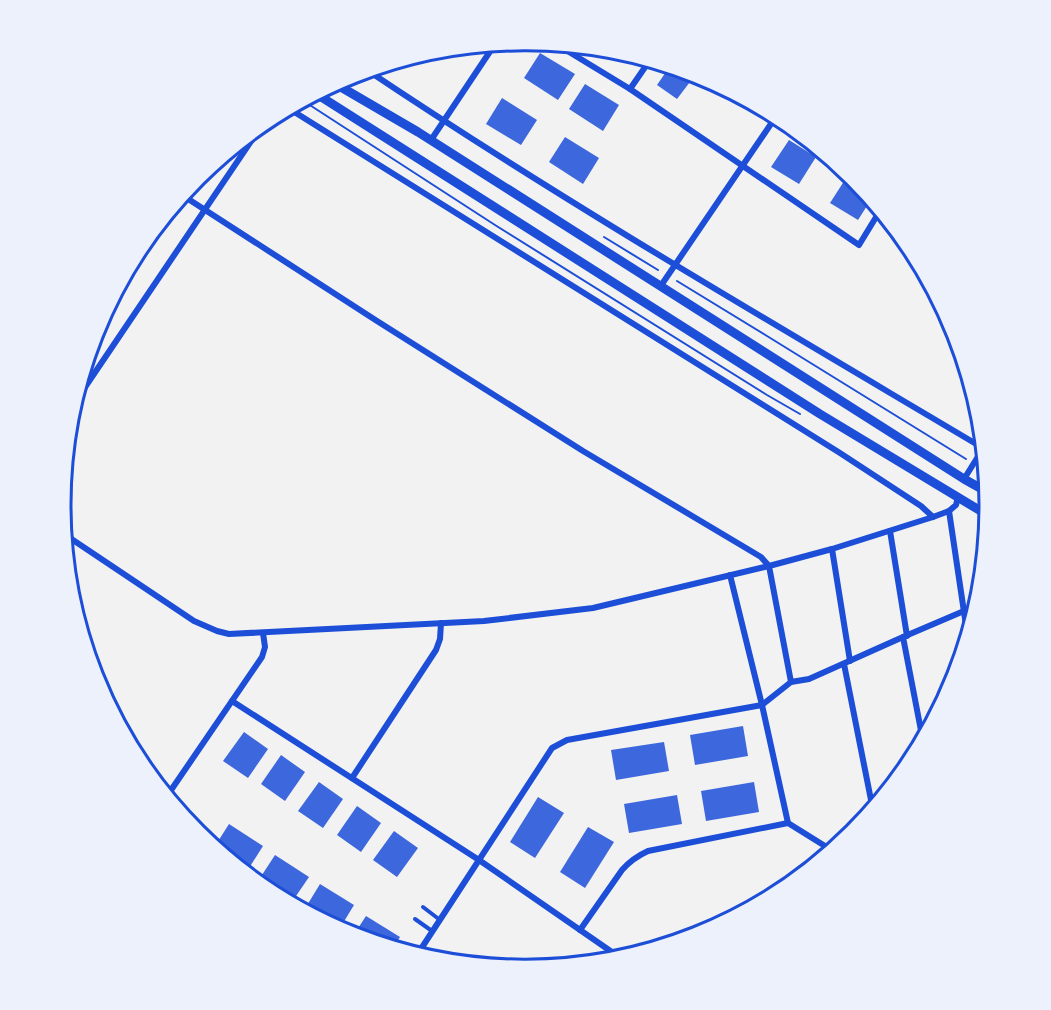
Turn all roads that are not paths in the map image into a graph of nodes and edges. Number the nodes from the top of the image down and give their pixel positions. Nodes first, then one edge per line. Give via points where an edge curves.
1 (489, 53) edge
2 (572, 54) edge
3 (645, 67) edge
4 (376, 76) edge
5 (345, 89) edge
6 (630, 89) junction
7 (324, 99) edge
8 (297, 113) edge
9 (443, 122) junction
10 (771, 124) edge
11 (431, 140) junction
12 (248, 146) edge
13 (743, 166) junction
14 (190, 200) edge
15 (206, 209) junction
16 (876, 217) edge
17 (675, 265) junction
18 (660, 287) junction
19 (89, 382) edge
20 (975, 442) edge
21 (977, 458) edge
22 (964, 479) junction
23 (979, 488) edge
24 (958, 496) junction
25 (949, 510) junction
26 (980, 510) edge
27 (933, 516) junction
28 (890, 531) junction
29 (72, 540) edge
30 (832, 549) junction
31 (769, 566) junction
32 (730, 575) junction
33 (967, 609) edge
34 (964, 611) junction
35 (965, 619) edge
36 (441, 623) junction
37 (263, 633) junction
38 (905, 636) junction
39 (847, 662) junction
40 (791, 682) junction
41 (232, 700) junction
42 (762, 705) junction
43 (921, 729) edge
44 (352, 778) junction
45 (172, 789) edge
46 (871, 799) edge
47 (788, 823) junction
48 (825, 846) edge
49 (480, 860) junction
50 (423, 907) dead end
51 (415, 919) dead end
52 (440, 920) junction
53 (580, 930) junction
54 (433, 931) junction
55 (422, 947) edge
56 (610, 951) edge

1 - 9 street
2 - 6 street
3 - 6 street
4 - 9 street
5 - 11 main road
6 - 13 street
7 - 24 main road via 820,414
8 - 27 street via 840,453
9 - 11 street
9 - 17 street
10 - 13 street
11 - 18 main road
12 - 15 street
13 - 16 street via 859,245
13 - 17 street
14 - 15 street
15 - 19 street
15 - 31 street via 376,321 761,557
17 - 18 street
17 - 20 street
18 - 22 main road
21 - 22 street
22 - 23 main road
22 - 24 main road
24 - 25 street via 956,505
24 - 26 main road
25 - 27 street
25 - 34 street
27 - 28 street
28 - 30 street
28 - 38 street
29 - 37 street via 194,621 229,634
30 - 31 street
30 - 39 street
31 - 32 street
31 - 40 street
32 - 36 street via 593,608
32 - 42 street
33 - 34 street
34 - 35 street
34 - 38 street
36 - 37 street
36 - 44 street via 436,650
37 - 41 street via 262,657
38 - 39 street
38 - 43 street
39 - 40 street via 809,679
39 - 46 street
40 - 42 street
41 - 44 street
41 - 45 street
42 - 47 street
42 - 49 street via 567,740 552,748
44 - 49 street
47 - 48 street
47 - 53 street via 641,854 621,870
49 - 52 street
49 - 53 street
50 - 52 lane
51 - 54 lane
52 - 54 street
53 - 56 street
54 - 55 street

